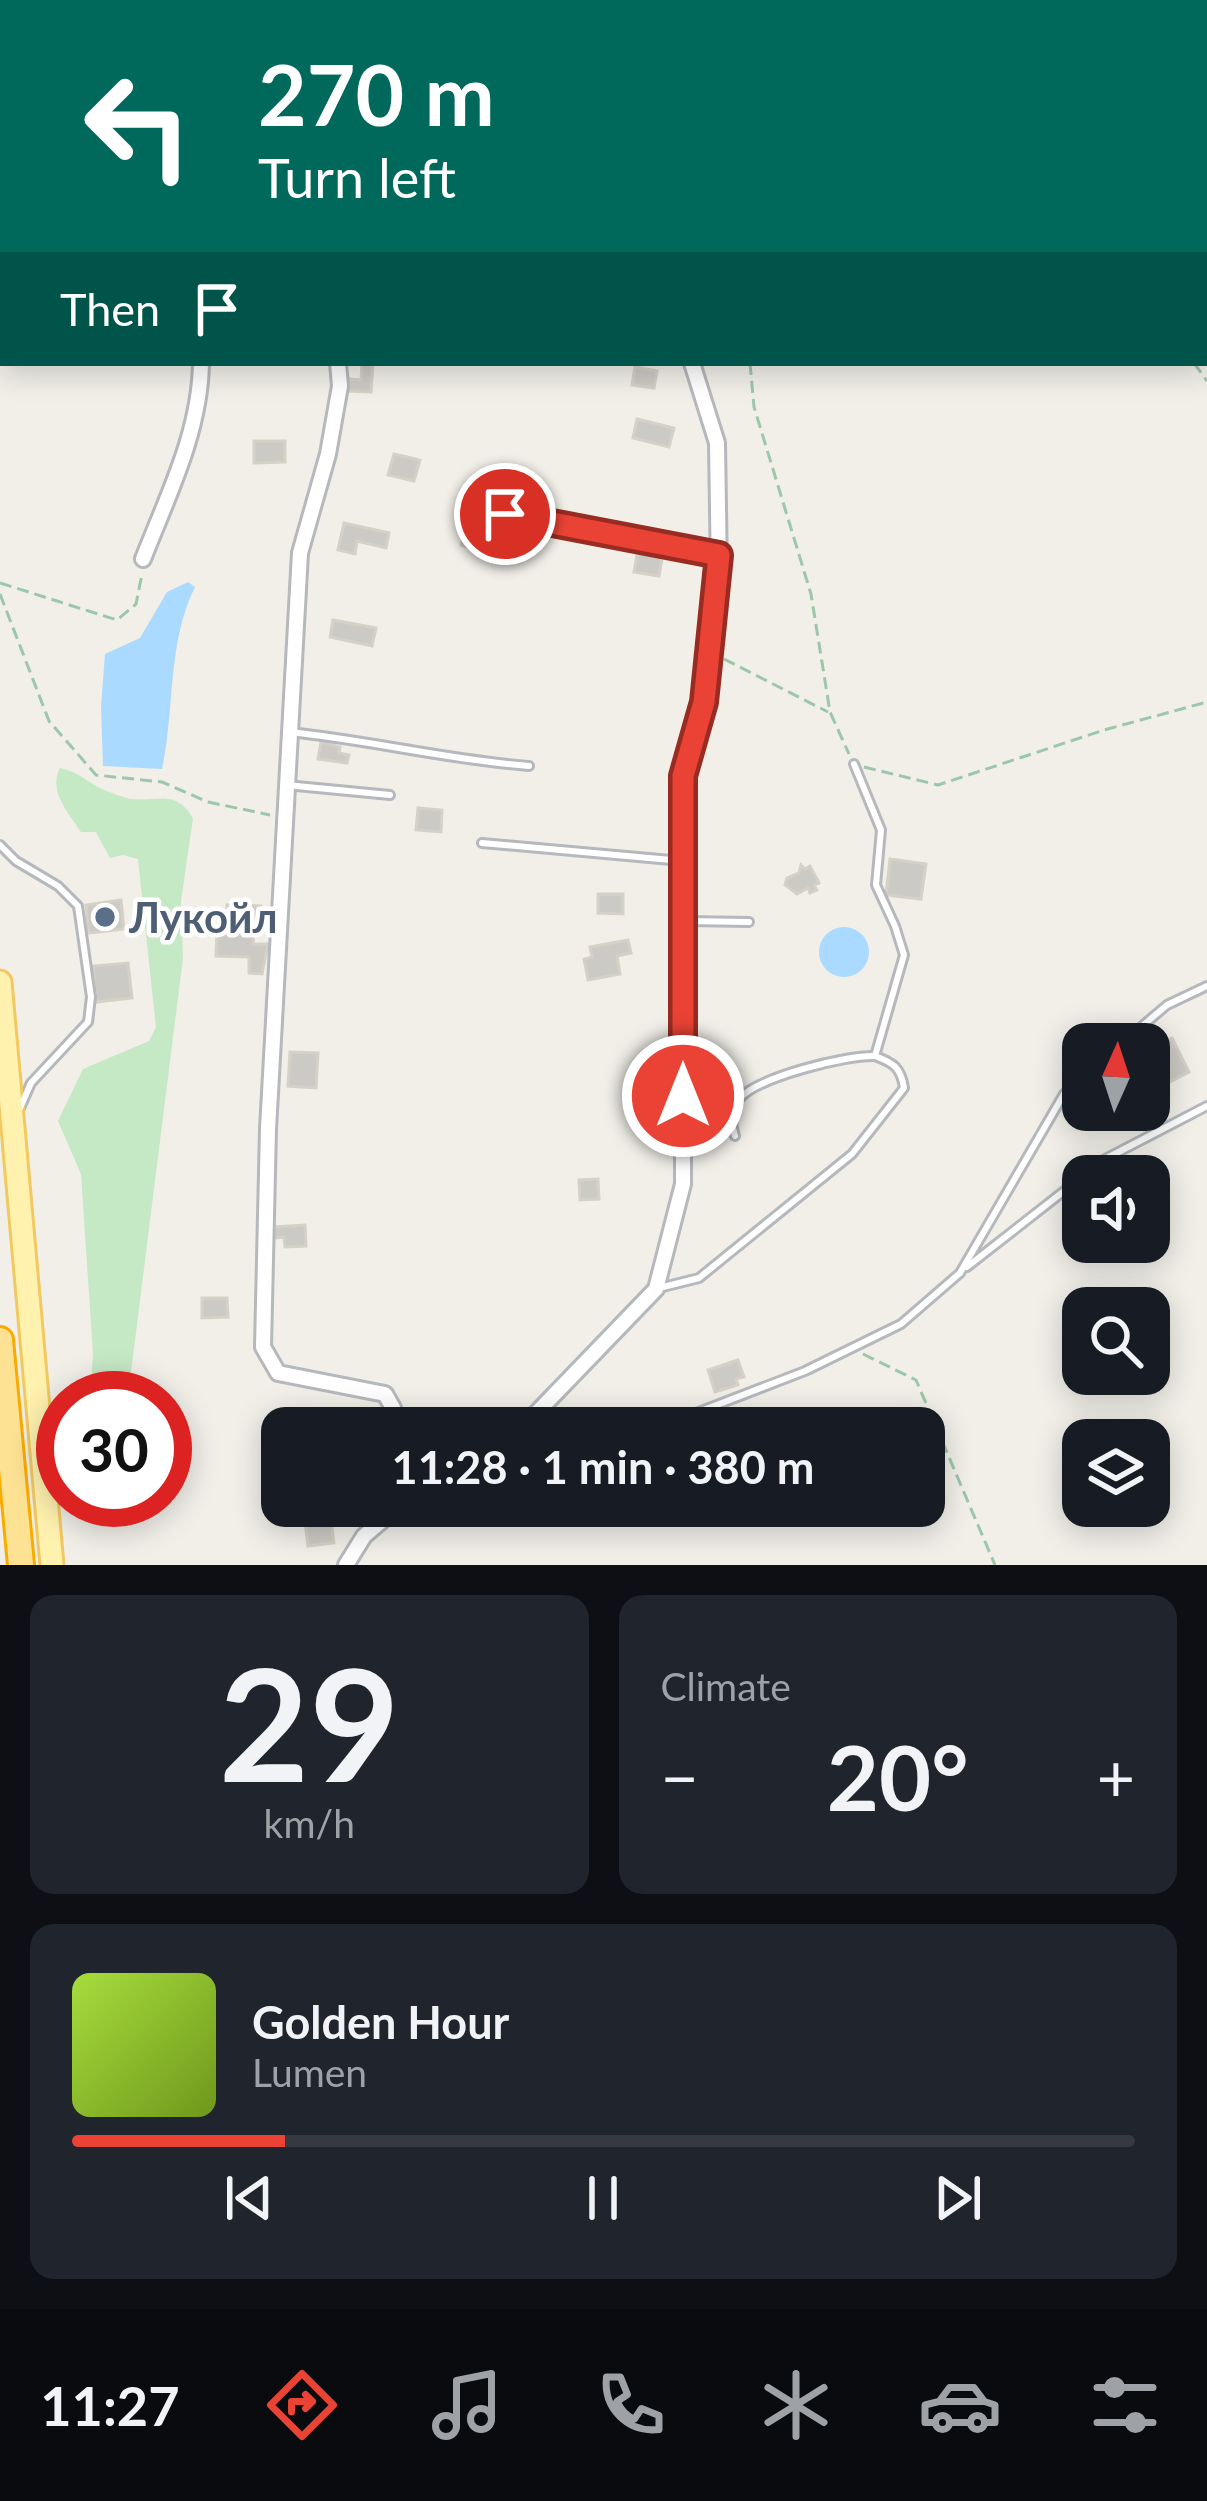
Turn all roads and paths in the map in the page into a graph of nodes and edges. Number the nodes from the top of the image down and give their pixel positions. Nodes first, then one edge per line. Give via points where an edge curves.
1 (201, 366) edge
2 (338, 366) edge
3 (693, 366) edge
4 (750, 366) edge
5 (505, 514) dead end
6 (719, 555) junction
7 (143, 559) joint
8 (0, 583) edge
9 (0, 594) edge
10 (710, 652) junction
11 (1207, 702) edge
12 (830, 712) junction
13 (289, 732) junction
14 (854, 764) junction
15 (529, 766) dead end
16 (286, 784) junction
17 (390, 795) dead end
18 (284, 817) junction
19 (482, 843) dead end
20 (0, 844) edge
21 (683, 861) junction
22 (683, 921) junction
23 (748, 922) dead end
24 (0, 982) edge
25 (1207, 986) edge
26 (1146, 1023) edge
27 (875, 1056) junction
28 (1062, 1097) edge
29 (1207, 1106) edge
30 (13, 1122) junction
31 (735, 1136) dead end
32 (960, 1273) junction
33 (656, 1289) junction
34 (0, 1340) edge
35 (843, 1353) junction
36 (392, 1407) edge
37 (542, 1407) edge
38 (709, 1407) edge
39 (374, 1527) edge
40 (22, 1565) edge
41 (52, 1565) edge
42 (346, 1565) edge
43 (994, 1565) edge

1 - 7 street via 187,449
2 - 13 street via 328,454 300,554
3 - 6 street via 717,443
4 - 12 path via 754,407 811,594
5 - 6 lane
6 - 10 street
7 - 8 path via 136,604 117,620
9 - 18 path via 49,721 96,775 162,782 208,802
10 - 12 path
10 - 21 street via 683,776
11 - 14 path via 938,785
12 - 14 path
13 - 15 lane
13 - 16 street
14 - 27 lane via 881,830 876,885 904,955
16 - 17 lane
16 - 18 street
18 - 36 street via 263,1347 278,1373 385,1394
19 - 21 lane
20 - 30 lane via 78,906 91,997 88,1022 31,1083
21 - 22 street
22 - 23 lane
22 - 33 street via 683,1184
24 - 30 main road
25 - 26 lane
27 - 31 lane via 826,1060 749,1091 736,1102
27 - 33 lane via 894,1063 904,1088 852,1154 699,1277
28 - 32 lane
29 - 32 lane via 1105,1159
30 - 41 main road
32 - 35 lane via 901,1324
33 - 37 street
34 - 40 highway
35 - 38 lane
35 - 43 path via 869,1354 916,1380
39 - 42 street

